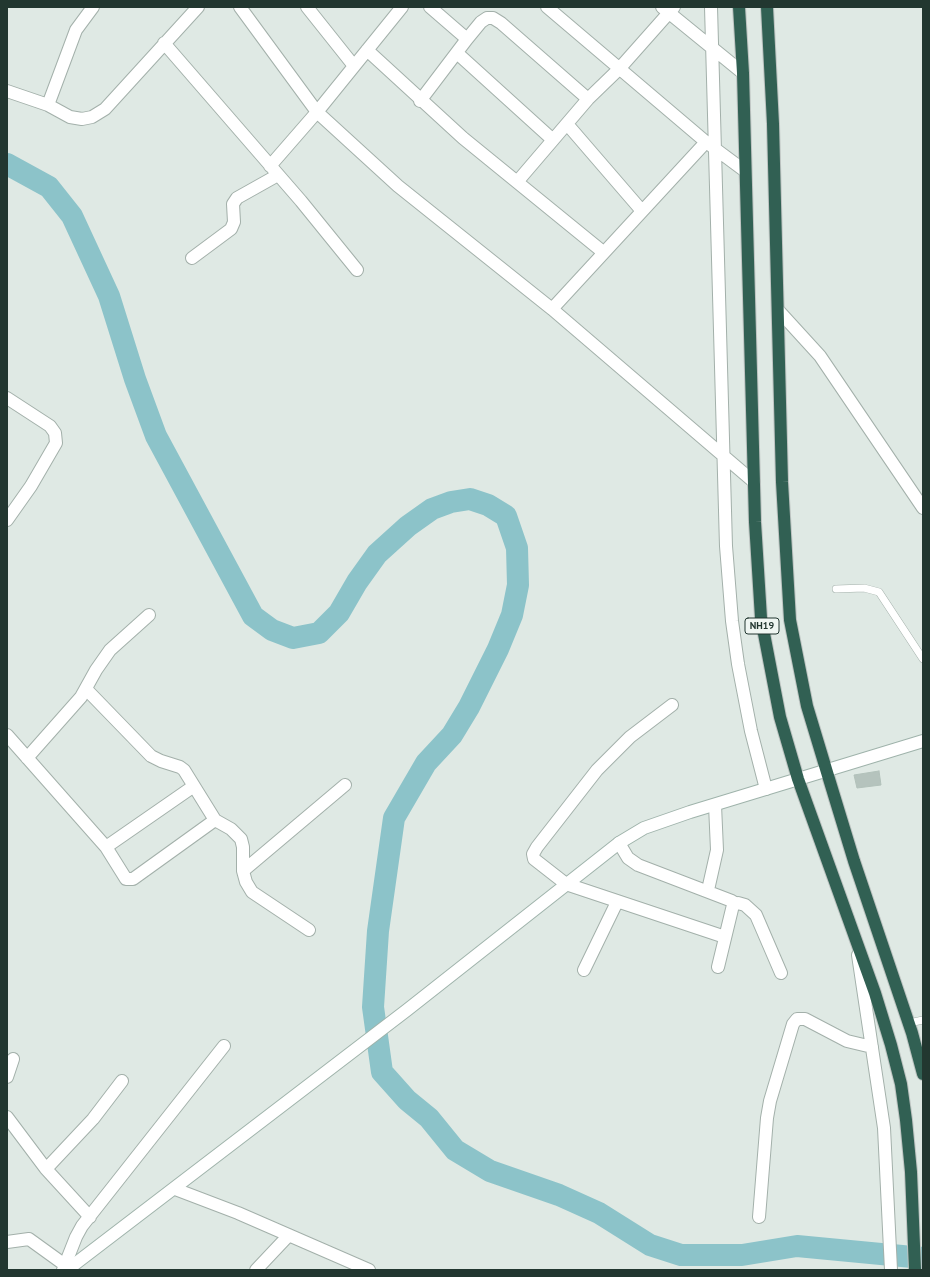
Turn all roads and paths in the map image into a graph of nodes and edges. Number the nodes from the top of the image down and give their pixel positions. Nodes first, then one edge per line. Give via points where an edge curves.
1 (93, 7) edge
2 (198, 7) edge
3 (240, 7) edge
4 (307, 7) edge
5 (402, 7) edge
6 (430, 7) edge
7 (547, 7) edge
8 (710, 7) edge
9 (739, 7) edge
10 (767, 7) edge
11 (668, 9) edge
12 (467, 39) junction
13 (164, 43) junction
14 (712, 49) junction
15 (367, 50) junction
16 (457, 53) junction
17 (354, 66) junction
18 (619, 69) junction
19 (743, 74) junction
20 (7, 91) edge
21 (588, 99) junction
22 (420, 101) junction
23 (48, 105) junction
24 (317, 112) junction
25 (567, 124) junction
26 (553, 140) junction
27 (711, 146) junction
28 (274, 170) junction
29 (745, 171) junction
30 (517, 182) junction
31 (642, 210) junction
32 (603, 252) junction
33 (192, 258) dead end
34 (357, 270) dead end
35 (552, 309) junction
36 (778, 310) junction
37 (7, 398) edge
38 (723, 456) junction
39 (754, 482) junction
40 (923, 508) edge
41 (7, 520) edge
42 (836, 589) dead end
43 (149, 615) dead end
44 (923, 659) edge
45 (86, 689) junction
46 (672, 706) dead end
47 (7, 735) edge
48 (923, 741) edge
49 (27, 758) junction
50 (826, 769) junction
51 (798, 779) junction
52 (345, 785) dead end
53 (194, 786) junction
54 (766, 789) junction
55 (715, 805) junction
56 (215, 820) junction
57 (620, 843) junction
58 (106, 847) junction
59 (243, 871) junction
60 (566, 884) junction
61 (708, 890) junction
62 (618, 902) junction
63 (733, 905) junction
64 (309, 930) dead end
65 (725, 937) junction
66 (855, 937) junction
67 (718, 967) dead end
68 (584, 970) dead end
69 (781, 972) dead end
70 (923, 1020) edge
71 (909, 1023) junction
72 (224, 1046) dead end
73 (872, 1047) junction
74 (13, 1059) dead end
75 (923, 1074) edge
76 (7, 1077) edge
77 (122, 1081) dead end
78 (7, 1117) edge
79 (46, 1169) junction
80 (175, 1189) junction
81 (90, 1217) junction
82 (759, 1217) dead end
83 (289, 1235) junction
84 (7, 1242) edge
85 (65, 1268) edge
86 (256, 1270) edge
87 (369, 1270) edge
88 (891, 1270) edge
89 (915, 1270) edge

1 - 23 street via 76,30
2 - 13 street
3 - 24 street
4 - 17 street
5 - 15 street
6 - 12 street
7 - 18 street
8 - 14 street
9 - 19 highway, NH19
10 - 36 highway, NH19
11 - 14 street
11 - 18 street
12 - 16 street
12 - 21 street via 482,22 487,18 493,18
13 - 23 street via 105,109 92,117 70,117
13 - 28 street
14 - 19 street
14 - 27 street
15 - 17 street
15 - 22 street
16 - 22 street
16 - 26 street
17 - 24 street
18 - 21 street
18 - 27 street
19 - 29 highway, NH19
20 - 23 street
21 - 25 street
22 - 30 street
24 - 28 street
24 - 35 street via 398,186
25 - 26 street
25 - 31 street
26 - 30 street
27 - 29 street
27 - 31 street
27 - 38 street
28 - 33 street via 236,198 233,204 234,222 231,229
28 - 34 street
29 - 39 highway, NH19
30 - 32 street
31 - 32 street
32 - 35 street
35 - 38 street
36 - 40 street via 820,356
36 - 50 highway, NH19 via 782,482 790,620 806,699
37 - 41 street via 50,426 55,433 56,443
38 - 39 street
38 - 54 street via 732,621 751,730
39 - 51 highway, NH19 via 761,618 780,717
42 - 44 lane via 864,588 879,592
43 - 45 street via 110,650
45 - 49 street via 70,712
45 - 53 street via 144,750 161,761 180,767
46 - 60 street via 630,737 597,770 536,846 534,859
47 - 49 street
48 - 50 street
49 - 58 street
50 - 51 street
50 - 71 highway, NH19
51 - 54 street
51 - 66 highway, NH19
52 - 59 street
53 - 56 street
53 - 58 street
54 - 55 street
55 - 57 street via 644,828
55 - 61 street via 717,850
56 - 58 street via 130,880 123,876
56 - 59 street via 231,829 241,839
57 - 60 street
57 - 61 street via 628,858 638,865
59 - 64 street via 252,892
60 - 62 street
60 - 80 street
61 - 63 street via 726,897
62 - 65 street
62 - 68 street
63 - 65 street
63 - 69 street via 745,905 756,914
65 - 67 street
66 - 73 street
66 - 89 highway, NH19 via 891,1045 901,1084 909,1157
70 - 71 lane
71 - 75 highway, NH19
72 - 81 street
73 - 82 street via 847,1041 805,1019 798,1019 793,1024 768,1113
73 - 88 street via 884,1128
74 - 76 street
77 - 79 street via 93,1119
78 - 79 street
79 - 81 street
80 - 83 street
80 - 85 street
81 - 85 street via 76,1237
83 - 86 street
83 - 87 street
84 - 85 street via 29,1239

